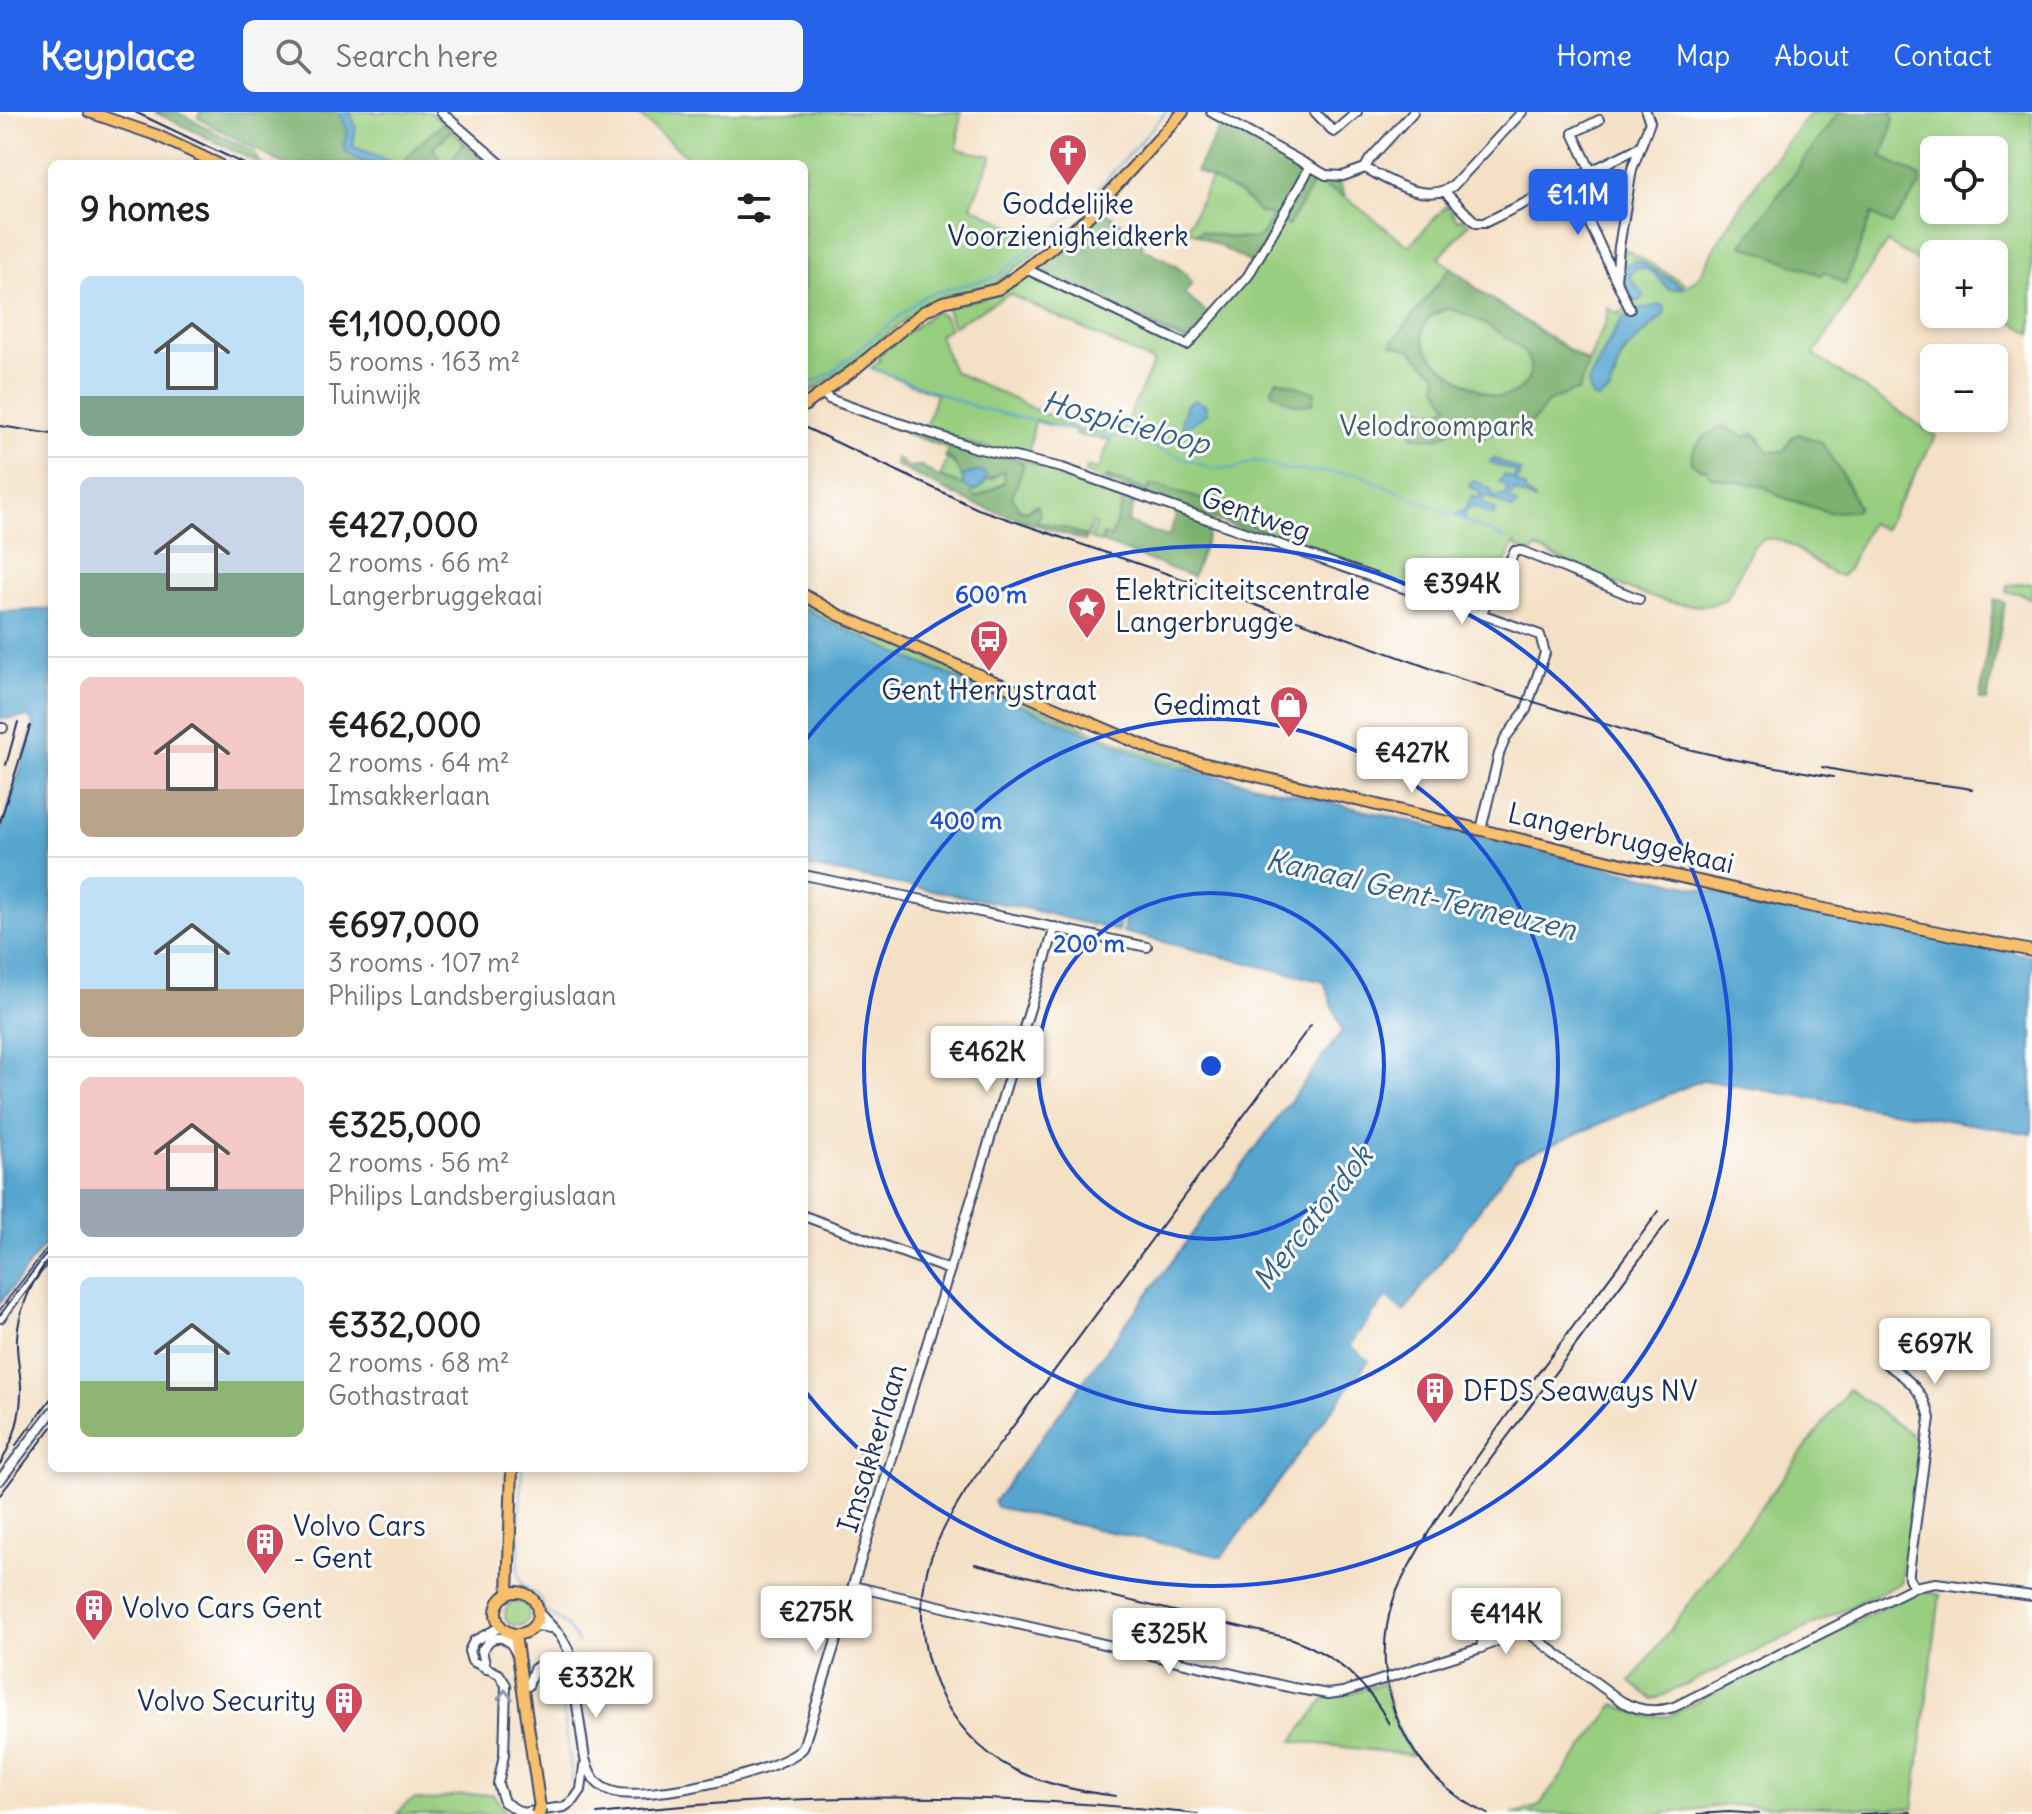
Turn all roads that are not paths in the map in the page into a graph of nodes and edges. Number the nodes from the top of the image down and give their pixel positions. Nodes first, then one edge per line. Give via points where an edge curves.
1 (89, 112) edge
2 (441, 112) edge
3 (1183, 112) edge
4 (1211, 112) edge
5 (1357, 112) edge
6 (1413, 112) edge
7 (1522, 112) edge
8 (1646, 112) edge
9 (1318, 114) edge
10 (1599, 120) dead end
11 (1640, 147) junction
12 (1617, 158) junction
13 (209, 160) edge
14 (496, 160) edge
15 (1310, 167) junction
16 (1365, 168) junction
17 (1632, 169) junction
18 (1591, 171) junction
19 (1570, 181) junction
20 (1444, 191) junction
21 (1026, 269) junction
22 (1616, 280) junction
23 (1630, 309) dead end
24 (822, 392) junction
25 (808, 403) edge
26 (808, 597) edge
27 (1639, 599) dead end
28 (1481, 614) junction
29 (1481, 830) junction
30 (808, 876) edge
31 (1055, 927) junction
32 (1147, 947) dead end
33 (2032, 951) edge
34 (808, 1217) edge
35 (48, 1255) edge
36 (950, 1270) junction
37 (0, 1318) edge
38 (1886, 1364) dead end
39 (48, 1417) edge
40 (512, 1472) edge
41 (0, 1480) edge
42 (510, 1564) junction
43 (853, 1586) junction
44 (1914, 1587) junction
45 (521, 1593) junction
46 (508, 1594) junction
47 (2032, 1596) edge
48 (538, 1612) junction
49 (500, 1627) junction
50 (553, 1629) junction
51 (524, 1632) junction
52 (1528, 1633) junction
53 (1481, 1648) junction
54 (520, 1664) junction
55 (486, 1669) junction
56 (575, 1685) junction
57 (528, 1686) junction
58 (585, 1759) junction
59 (540, 1809) edge

1 - 13 main road
2 - 14 street
3 - 21 main road via 1086,219
4 - 15 street
5 - 9 street via 1334,132
6 - 16 street
7 - 20 street
8 - 11 street via 1650,122
10 - 18 street via 1573,133
11 - 12 street
11 - 17 street
12 - 17 street
12 - 18 street
15 - 16 street via 1337,176
15 - 21 street via 1246,278 1187,345
16 - 20 street via 1427,195
17 - 22 street
18 - 19 street
19 - 20 street via 1484,223 1476,223
19 - 22 street
21 - 24 main road via 988,293 930,308
22 - 23 street
24 - 25 main road
24 - 28 street, Gentweg via 868,413 976,448 1062,468
26 - 29 main road, Langerbruggekaai via 1161,753
27 - 28 street via 1515,551
28 - 29 street, Gentweg via 1540,635 1545,653 1526,710 1499,754
29 - 33 main road, Langerbruggekaai
30 - 31 street
31 - 32 street
31 - 36 street, Imsakkerlaan
34 - 36 street
35 - 37 street
36 - 43 street, Imsakkerlaan
38 - 44 street via 1919,1391 1930,1418 1909,1572
39 - 41 street
40 - 42 main road
42 - 45 main road
42 - 46 main road
43 - 53 street via 1312,1692 1343,1692
43 - 58 street, Imsakkerlaan via 803,1748 791,1758 714,1783 620,1794 601,1787
44 - 47 street via 1936,1583
44 - 52 street via 1661,1711 1621,1701
45 - 46 main road
45 - 48 main road via 533,1599
46 - 49 main road via 496,1606
48 - 50 street
48 - 51 main road
49 - 51 main road
49 - 55 street via 470,1645 472,1661
50 - 51 street via 538,1626
50 - 56 street via 569,1651
51 - 54 main road
51 - 57 main road
52 - 53 street via 1516,1632
52 - 53 street via 1508,1617
54 - 55 street via 512,1644 495,1637 482,1650
54 - 59 main road
58 -> 55 street via 581,1790 569,1804 522,1813 504,1802 498,1784 506,1685 499,1674
56 - 57 street via 564,1666 547,1660 534,1669
56 - 58 street
57 - 59 main road

